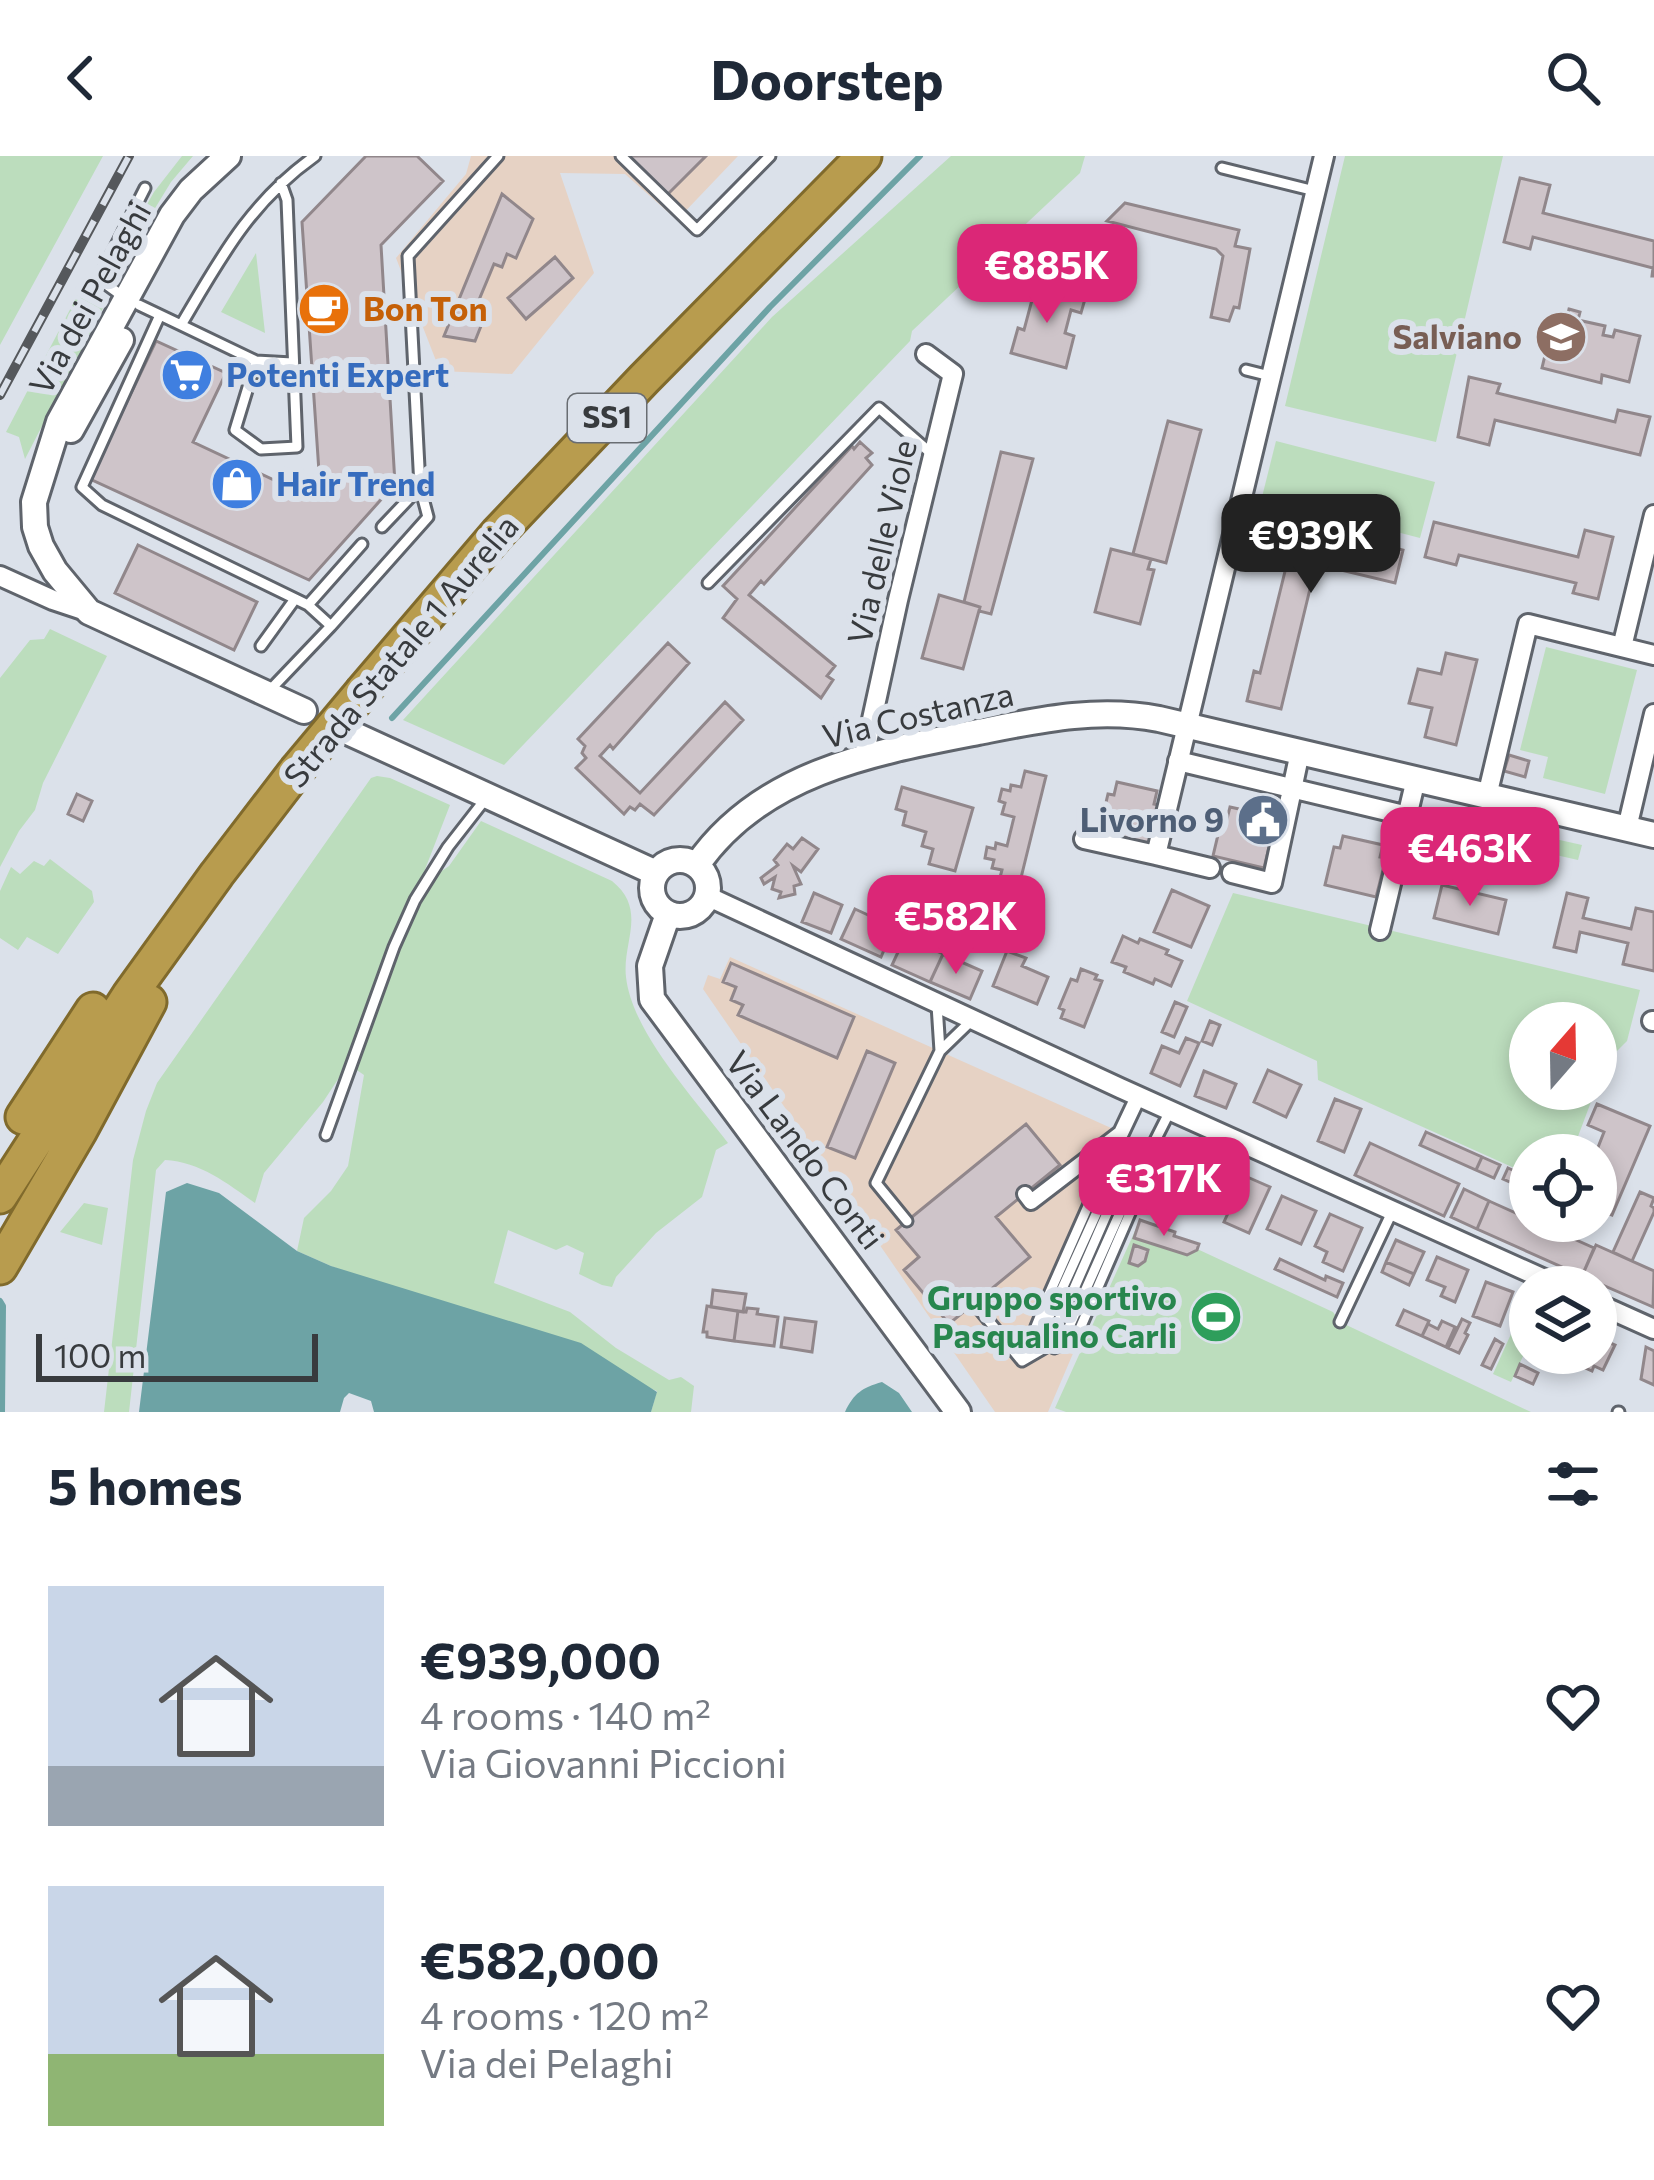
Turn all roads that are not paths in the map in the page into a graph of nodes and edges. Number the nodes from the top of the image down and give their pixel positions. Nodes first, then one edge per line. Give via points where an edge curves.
1 (315, 156) edge
2 (497, 156) edge
3 (621, 156) edge
4 (770, 156) edge
5 (836, 156) edge
6 (864, 156) edge
7 (1324, 156) edge
8 (221, 163) edge
9 (1222, 168) dead end
10 (281, 183) junction
11 (146, 188) dead end
12 (1316, 191) junction
13 (142, 306) junction
14 (181, 325) junction
15 (926, 355) dead end
16 (256, 361) junction
17 (292, 363) junction
18 (1246, 370) dead end
19 (1272, 377) junction
20 (933, 455) junction
21 (420, 487) junction
22 (1654, 514) edge
23 (382, 527) dead end
24 (362, 544) dead end
25 (0, 576) edge
26 (708, 583) dead end
27 (295, 599) junction
28 (308, 605) junction
29 (89, 612) junction
30 (331, 626) junction
31 (262, 646) dead end
32 (1622, 647) junction
33 (1654, 655) edge
34 (354, 686) junction
35 (266, 694) junction
36 (304, 711) dead end
37 (1654, 714) edge
38 (1186, 725) junction
39 (348, 731) dead end
40 (1300, 752) junction
41 (864, 756) junction
42 (1178, 761) junction
43 (289, 765) junction
44 (1416, 779) junction
45 (1292, 789) junction
46 (1487, 796) junction
47 (487, 797) junction
48 (1408, 816) junction
49 (1627, 828) junction
50 (1654, 835) edge
51 (1084, 838) dead end
52 (1156, 855) junction
53 (697, 866) junction
54 (1210, 868) dead end
55 (656, 873) junction
56 (1232, 873) dead end
57 (217, 874) junction
58 (707, 896) junction
59 (668, 914) junction
60 (1380, 930) dead end
61 (100, 1001) junction
62 (937, 1004) junction
63 (972, 1021) junction
64 (940, 1051) junction
65 (1138, 1096) junction
66 (0, 1110) edge
67 (1175, 1112) junction
68 (326, 1135) dead end
69 (0, 1153) edge
70 (1131, 1188) junction
71 (1025, 1194) dead end
72 (0, 1196) edge
73 (1393, 1210) junction
74 (907, 1221) dead end
75 (1516, 1266) edge
76 (0, 1267) edge
77 (974, 1303) dead end
78 (1617, 1312) edge
79 (1340, 1322) dead end
80 (1654, 1329) edge
81 (1022, 1361) junction
82 (958, 1412) edge

1 - 10 lane
2 - 21 lane via 408,256
3 - 4 lane via 697,230
5 - 34 highway, Strada Statale 1 Aurelia / SS1 via 479,526
6 - 34 highway, Strada Statale 1 Aurelia / SS1
7 - 12 street
8 - 13 street, Via dei Pelaghi via 172,215
9 - 12 lane
10 - 14 lane via 232,238
10 - 17 lane
11 - 13 lane via 101,275
12 - 19 street
13 - 14 lane
13 - 27 lane via 82,487 102,505
13 - 29 street, Via dei Pelaghi via 59,422 34,502 37,536
14 - 16 lane
15 - 20 street, Via delle Viole via 953,374
16 - 17 lane
16 - 17 lane via 235,430 262,449 297,447
18 - 19 lane
19 - 38 street
20 - 26 lane via 879,408
20 - 41 street, Via delle Viole
21 - 23 lane
21 - 30 lane via 428,517
22 - 32 street
24 - 28 lane
25 - 29 street, Via dei Pelaghi
27 - 28 lane
27 - 31 lane
28 - 30 lane
29 - 35 street, Via dei Pelaghi
30 - 35 lane
32 - 33 street
32 - 46 street via 1528,624
34 - 43 highway, Strada Statale 1 Aurelia / SS1
35 - 36 street, Via dei Pelaghi
37 - 49 street
38 - 40 street, Via Costanza
38 - 41 street, Via Costanza via 1132,713 1068,715
38 - 42 street
39 - 47 street
40 - 44 street, Via Costanza
40 - 45 street
41 - 53 street, Via Costanza via 769,797
42 - 45 street
42 - 52 street
43 - 57 highway, Strada Statale 1 Aurelia / SS1
43 - 61 highway, Strada Statale 1 Aurelia / SS1 via 205,857
44 - 46 street, Via Costanza
44 - 48 street
45 - 48 street
45 - 56 street via 1272,883
46 - 49 street, Via Costanza
47 - 55 street
47 - 68 lane via 415,900
48 - 60 street
49 - 50 street, Via Costanza
51 - 52 street
52 - 54 street
53 - 55 street via 677,859
53 - 58 street
55 - 59 street via 652,894
57 - 72 highway, Strada Statale 1 Aurelia / SS1
57 - 76 highway
58 - 59 street via 692,914
58 - 62 street
59 - 82 street, Via Lando Conti via 650,966 652,999
61 - 66 highway
61 - 69 highway, Strada Statale 1 Aurelia / SS1
62 - 63 street
62 - 64 lane
63 - 64 lane
63 - 65 street
64 - 74 lane via 876,1183
65 - 67 street
65 - 71 street via 1121,1132 1031,1202
67 - 70 lane
67 - 73 street
70 - 81 lane via 1115,1195 1062,1316
70 - 81 lane via 1134,1204 1075,1340
70 - 81 lane via 1096,1188
73 - 75 street
73 - 79 lane
77 - 81 lane
78 - 80 street

